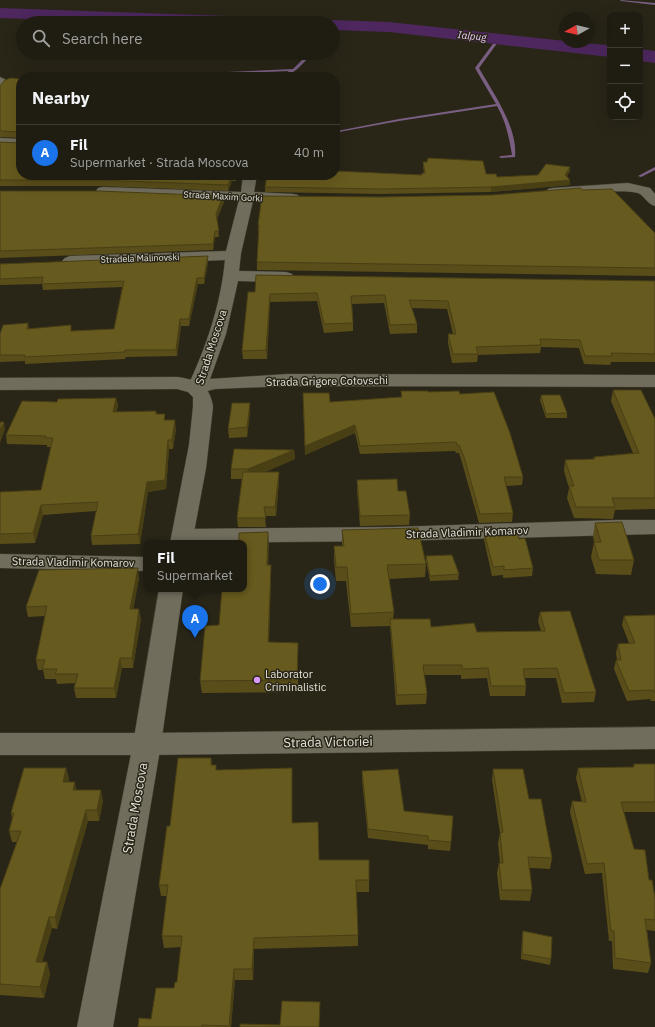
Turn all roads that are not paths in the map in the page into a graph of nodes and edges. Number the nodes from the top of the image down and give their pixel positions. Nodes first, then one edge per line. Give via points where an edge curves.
1 (0, 79) edge
2 (0, 88) edge
3 (0, 142) edge
4 (16, 142) edge
5 (249, 180) edge
6 (92, 191) edge
7 (543, 193) edge
8 (247, 197) junction
9 (305, 198) edge
10 (655, 202) edge
11 (233, 254) junction
12 (54, 262) edge
13 (231, 276) junction
14 (302, 277) edge
15 (655, 381) edge
16 (0, 384) edge
17 (196, 388) junction
18 (655, 527) edge
19 (182, 539) edge
20 (0, 561) edge
21 (143, 564) edge
22 (171, 592) edge
23 (655, 738) edge
24 (0, 744) edge
25 (147, 744) junction
26 (95, 1027) edge

1 - 2 lane via 3,80
3 - 4 street
5 - 8 street, Strada Moscova
6 - 8 street, Strada Maxim Gorki
7 - 10 street via 619,186 645,191
8 - 9 street, Strada Maxim Gorki
8 - 11 street, Strada Moscova
11 - 12 street, Stradela Malinovski
11 - 13 street, Strada Moscova
13 - 14 street
13 - 17 street, Strada Moscova via 218,330
15 - 17 street, Strada Grigore Cotovschi via 288,380 215,383
16 - 17 street, Strada Grigore Cotovschi via 177,383
17 - 19 street, Strada Moscova via 202,396 203,404 198,452
18 - 19 street, Strada Vladimir Komarov
20 - 21 street, Strada Vladimir Komarov
22 - 25 street, Strada Moscova
23 - 25 street, Strada Victoriei
24 - 25 street, Strada Victoriei
25 - 26 street, Strada Moscova

